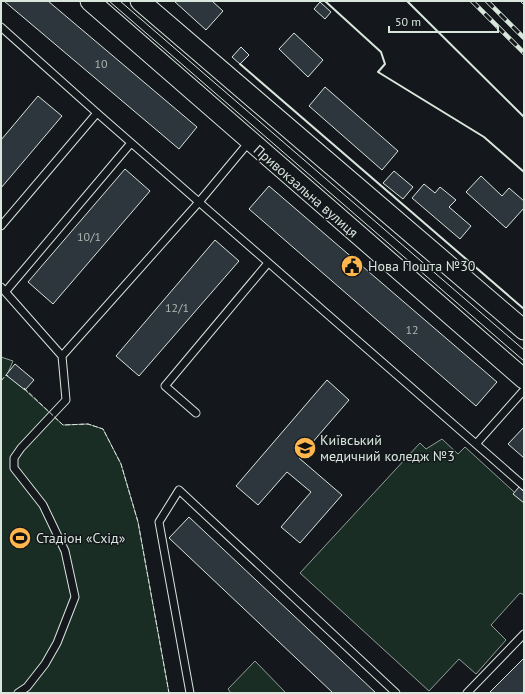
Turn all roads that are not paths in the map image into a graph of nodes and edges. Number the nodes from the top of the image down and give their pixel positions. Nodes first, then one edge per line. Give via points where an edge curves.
1 (90, 1) edge
2 (140, 1) edge
3 (1, 27) edge
4 (97, 113) junction
5 (249, 141) junction
6 (131, 143) junction
7 (198, 202) junction
8 (1, 226) edge
9 (268, 263) junction
10 (3, 289) edge
11 (524, 330) edge
12 (62, 356) junction
13 (524, 379) edge
14 (524, 390) edge
15 (196, 414) dead end
16 (476, 444) junction
17 (524, 486) edge
18 (524, 634) edge
19 (18, 693) edge
20 (190, 693) edge
21 (396, 693) edge
22 (467, 693) edge

1 - 5 main road, Привокзальна вулиця
2 - 11 main road
3 - 4 lane
4 - 6 lane
4 - 8 lane
5 - 7 lane
5 - 13 main road, Привокзальна вулиця
6 - 7 lane
6 - 10 lane
7 - 9 lane
7 - 12 lane
9 - 15 lane via 165,386
9 - 16 lane
10 - 12 lane
12 - 19 lane via 66,400 21,448 14,458 14,468 43,505 65,551 75,597 57,643 45,664 27,687
14 - 16 lane
16 - 17 lane
18 - 22 lane
20 - 21 lane via 159,522 179,490

